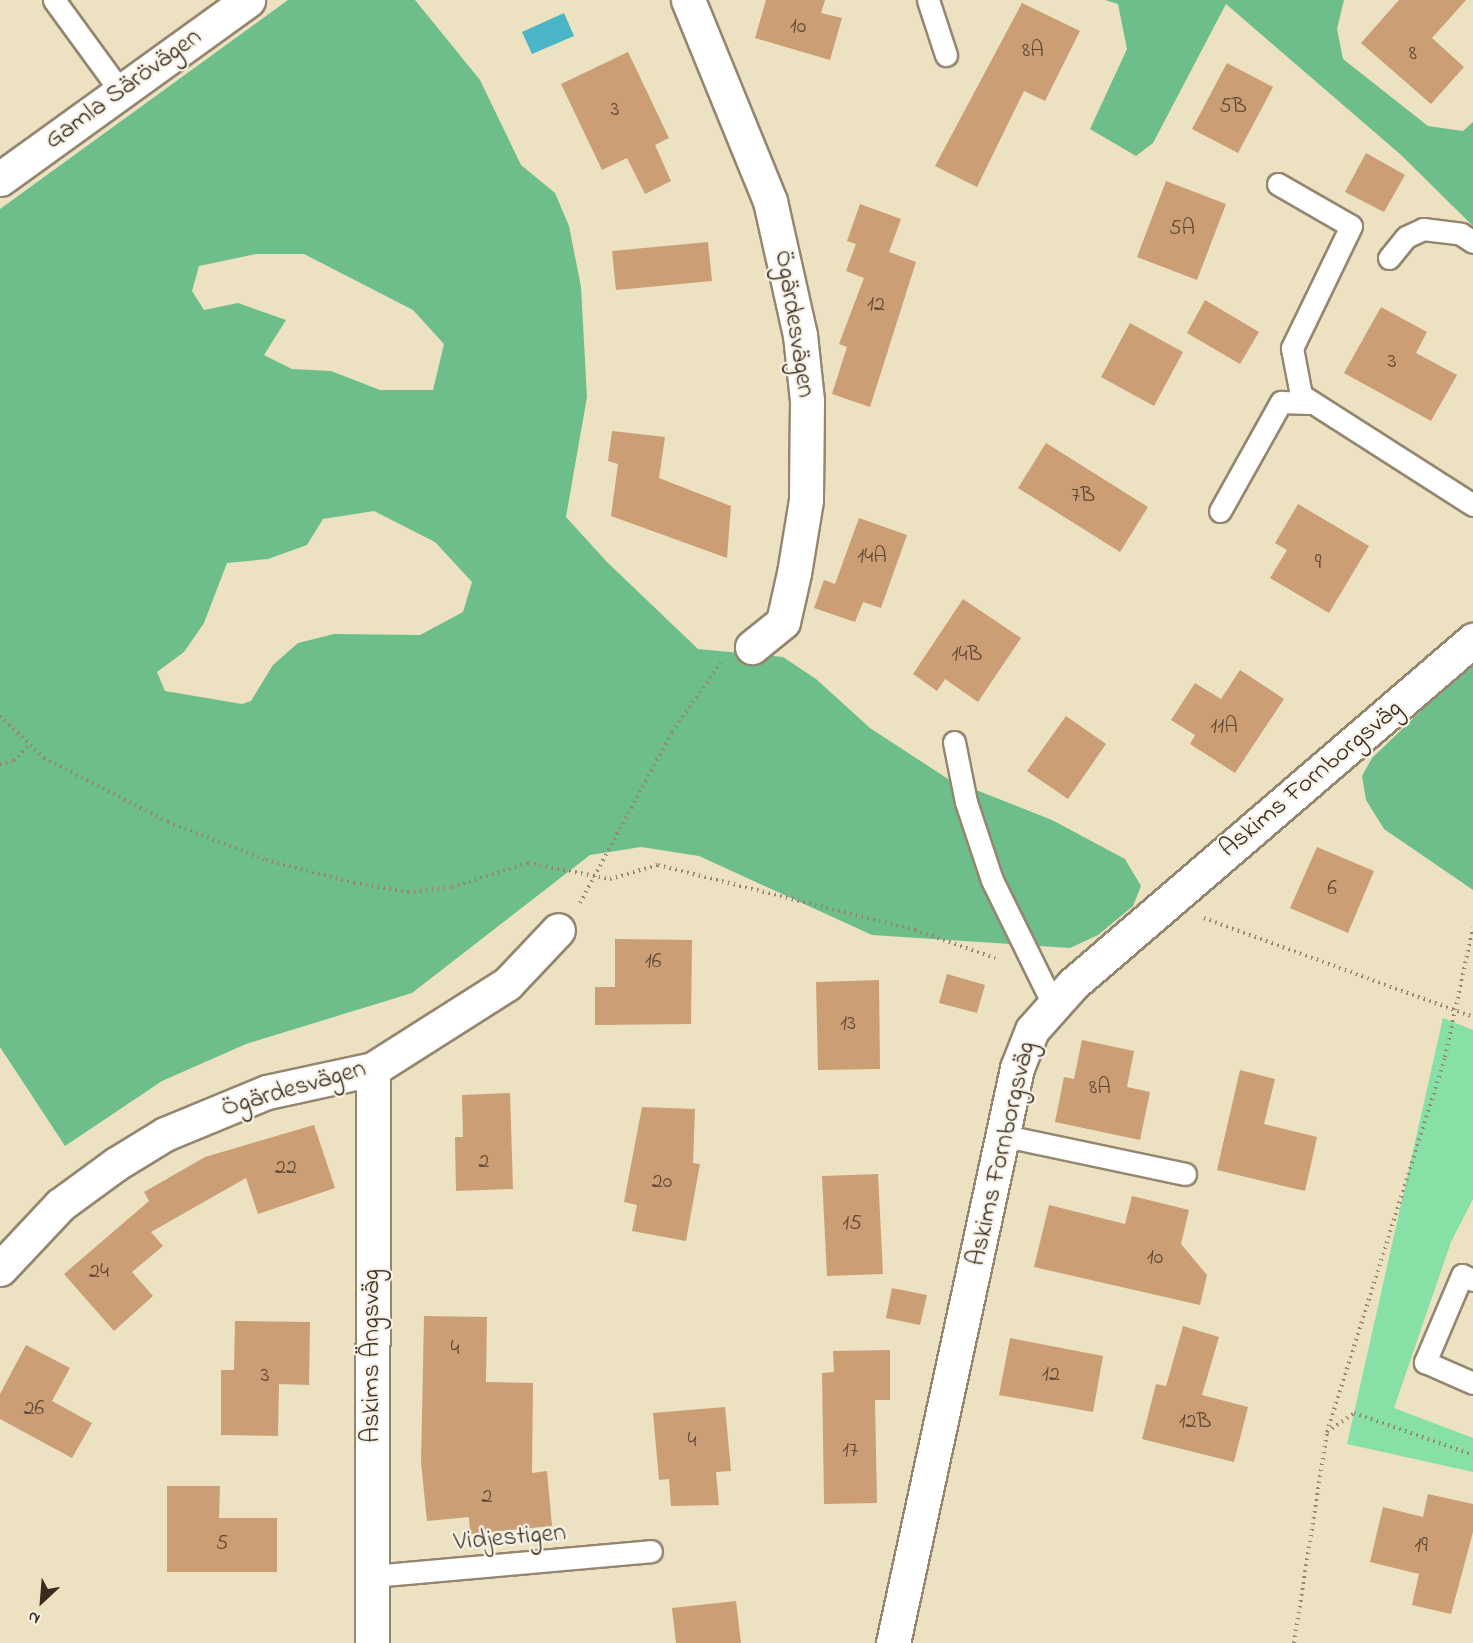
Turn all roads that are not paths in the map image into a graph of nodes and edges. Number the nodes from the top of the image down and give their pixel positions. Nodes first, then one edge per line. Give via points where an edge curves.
1 (54, 0) edge
2 (248, 0) edge
3 (687, 0) edge
4 (928, 0) edge
5 (946, 55) dead end
6 (121, 92) junction
7 (0, 179) edge
8 (1278, 184) dead end
9 (1473, 242) edge
10 (1389, 258) dead end
11 (1309, 403) junction
12 (1473, 505) edge
13 (1220, 511) dead end
14 (1473, 640) edge
15 (752, 647) road end
16 (954, 742) dead end
17 (558, 930) dead end
18 (1053, 1004) junction
19 (373, 1069) junction
20 (1005, 1136) junction
21 (1185, 1174) dead end
22 (0, 1269) edge
23 (1473, 1280) edge
24 (1473, 1383) edge
25 (651, 1551) dead end
26 (372, 1576) junction
27 (372, 1643) edge
28 (893, 1643) edge

1 - 6 lane
2 - 6 street, Gamla Särövägen
3 - 15 street, Ögärdesvägen via 770,201 800,335 806,390 807,489 794,573 783,622 759,635
4 - 5 lane
6 - 7 street, Gamla Särövägen
8 - 11 lane via 1351,226 1292,348 1294,384
9 - 10 lane via 1451,232 1423,229 1406,237
11 - 12 lane
11 - 13 lane via 1281,402
14 - 18 street, Askims Fornborgsväg
16 - 18 lane via 966,802 988,870
17 - 19 street, Ögärdesvägen via 507,984
18 - 20 street, Askims Fornborgsväg via 1025,1046
19 - 22 street, Ögärdesvägen via 267,1092 165,1134 85,1184
19 - 26 street, Askims Ängsväg
20 - 21 lane
20 - 28 street, Askims Fornborgsväg
23 - 24 lane via 1462,1275 1425,1362
25 - 26 lane, Vidjestigen
26 - 27 street, Askims Ängsväg

